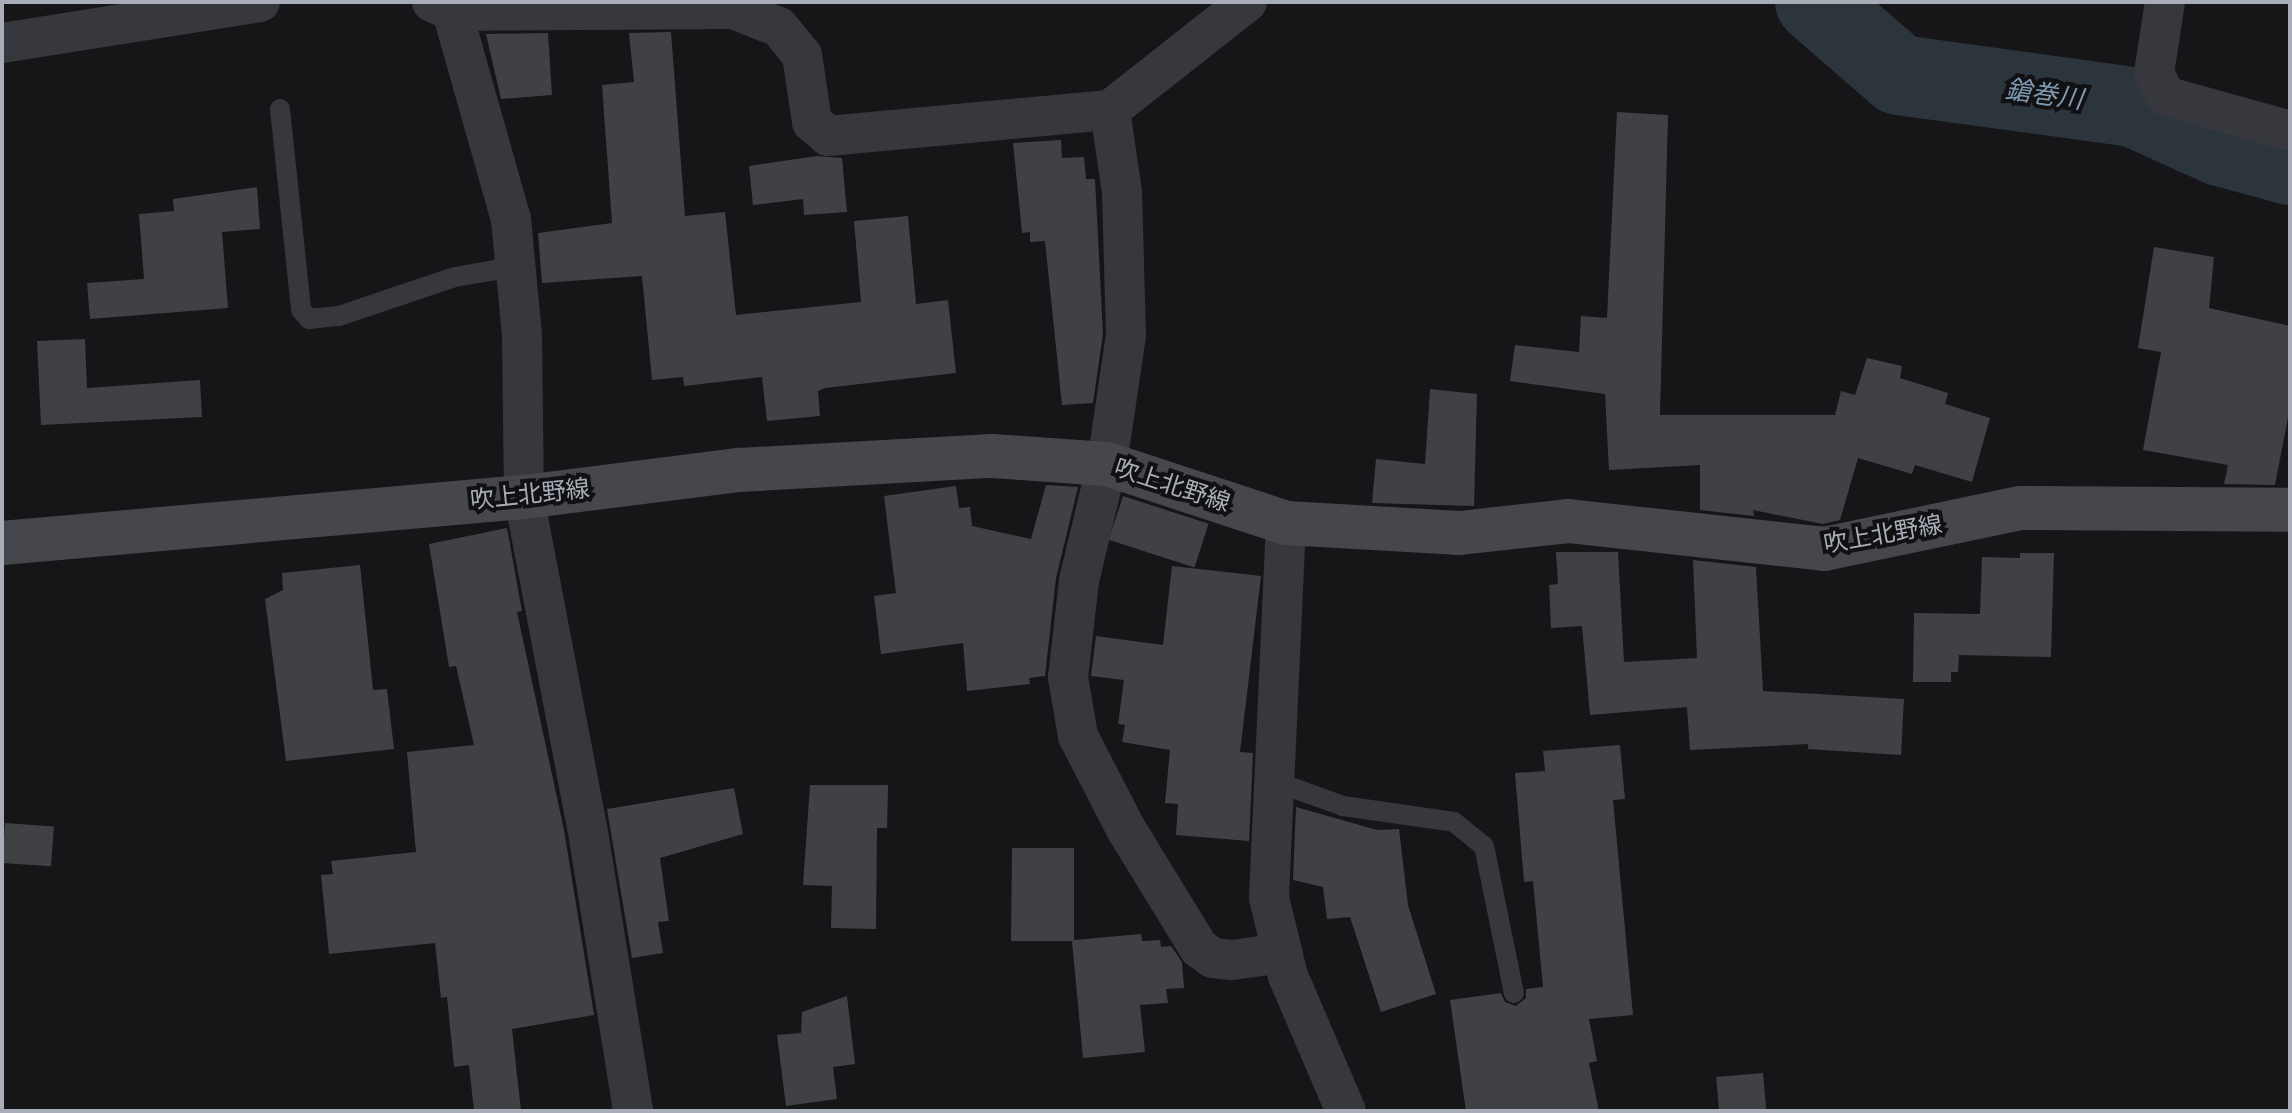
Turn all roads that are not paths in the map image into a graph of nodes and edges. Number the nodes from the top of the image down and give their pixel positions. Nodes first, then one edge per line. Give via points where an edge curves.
1 (260, 2) edge
2 (1247, 2) edge
3 (2165, 2) edge
4 (442, 7) edge
5 (2, 43) edge
6 (280, 109) dead end
7 (1110, 110) junction
8 (2290, 131) edge
9 (519, 266) junction
10 (1107, 464) junction
11 (524, 497) junction
12 (2290, 510) edge
13 (1286, 523) junction
14 (2, 543) edge
15 (1274, 781) junction
16 (1283, 953) junction
17 (1514, 993) dead end
18 (633, 1111) edge
19 (1346, 1111) edge

1 - 5 street
2 - 7 street
3 - 8 street via 2154,73 2165,96
4 - 7 street via 733,9 779,27 802,55 812,122 828,136
4 - 9 street via 511,219
6 - 9 lane via 301,310 309,319 339,316 455,277
7 - 10 street via 1122,192 1126,335
9 - 11 street
10 - 11 main road, 吹上北野線 via 992,456 755,469
10 - 13 main road, 吹上北野線
10 - 16 street via 1071,627 1068,677 1078,736 1126,829 1199,948 1213,958 1232,960
11 - 14 main road, 吹上北野線
11 - 18 street via 590,841
12 - 13 main road, 吹上北野線 via 2021,508 1824,549 1568,521 1460,533
13 - 15 street
15 - 16 street via 1269,898
15 - 17 lane via 1343,806 1454,822 1484,846
16 - 19 street

